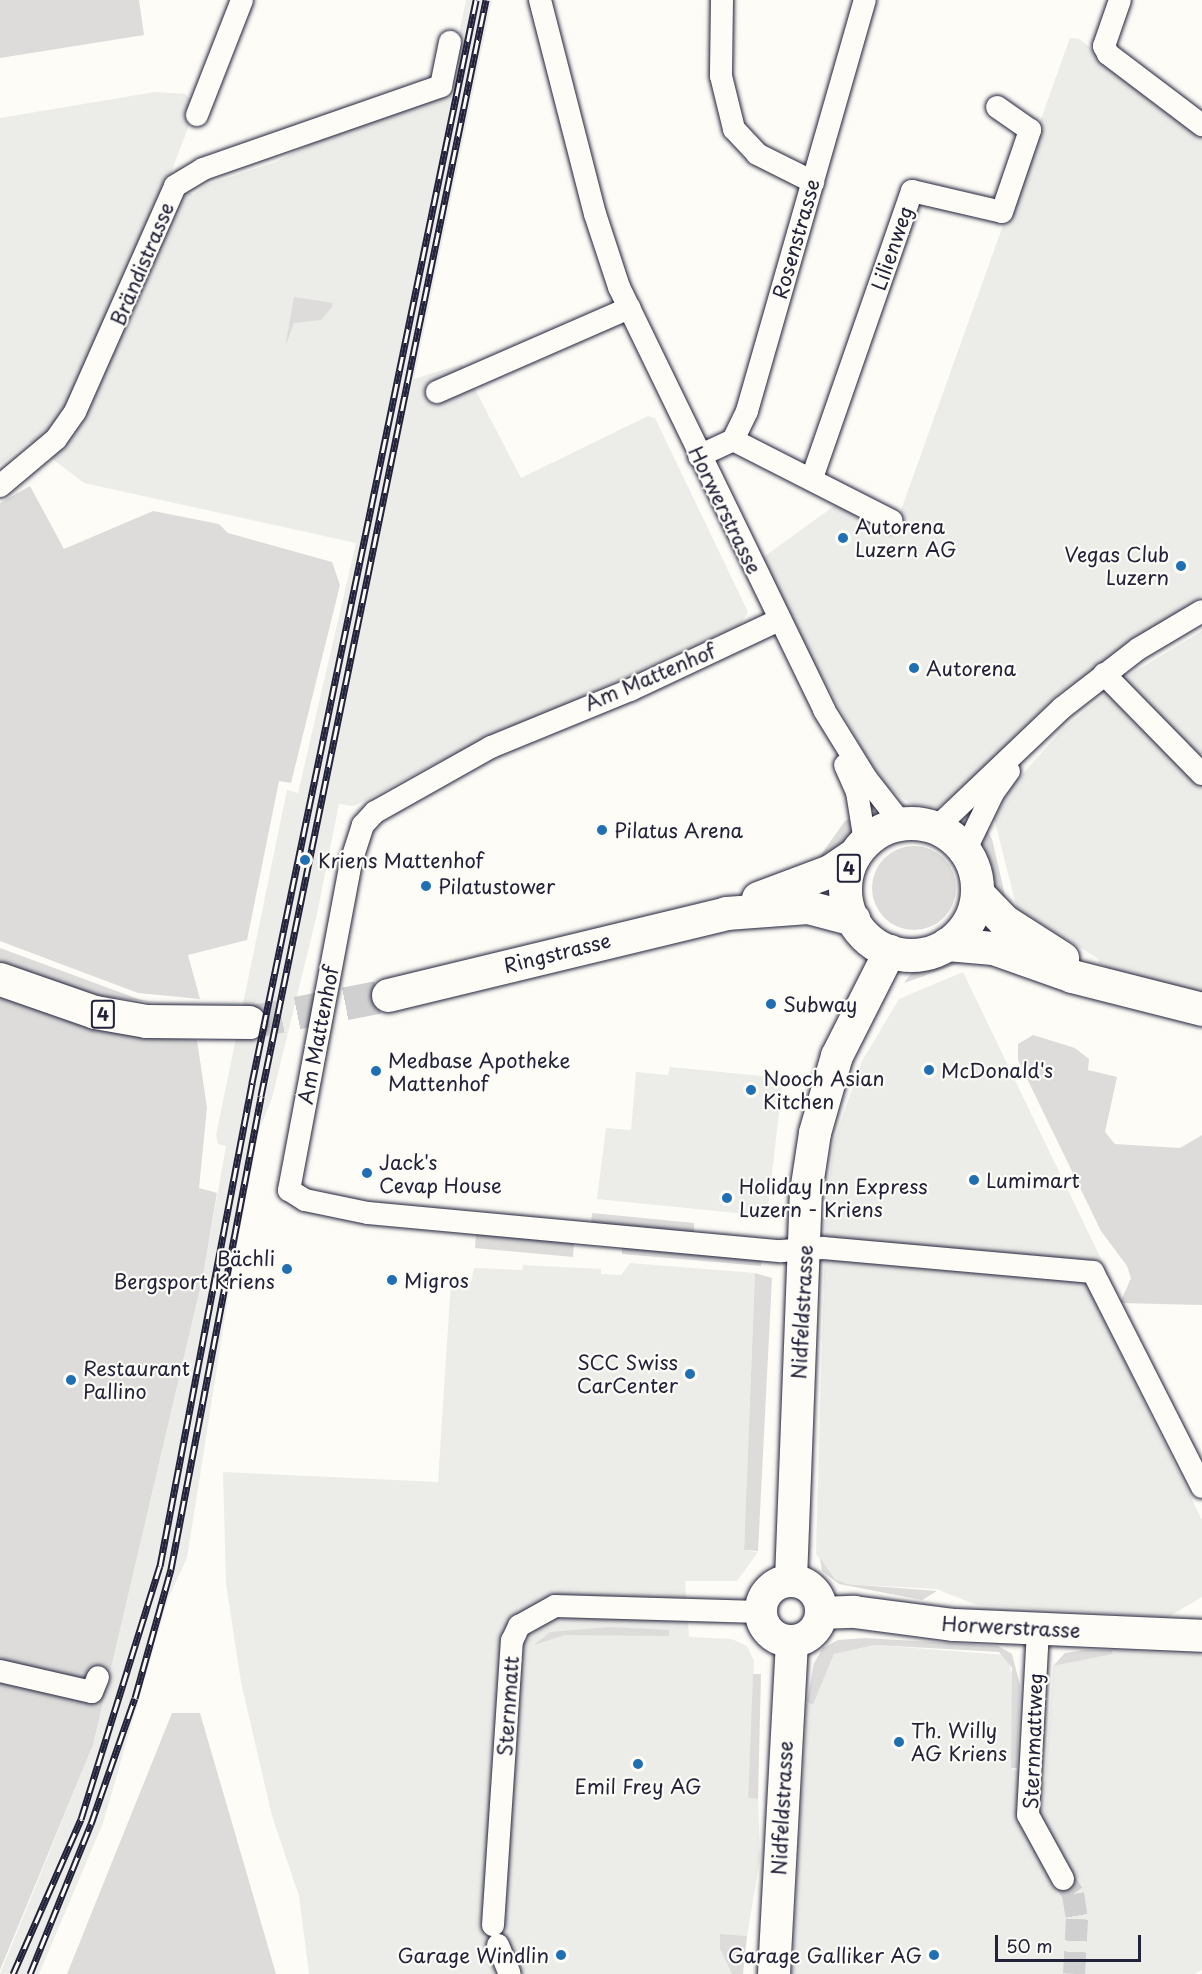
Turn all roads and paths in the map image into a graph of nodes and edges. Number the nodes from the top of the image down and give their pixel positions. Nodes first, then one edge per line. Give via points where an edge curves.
1 (242, 0) edge
2 (540, 0) edge
3 (722, 0) edge
4 (865, 0) edge
5 (1119, 0) edge
6 (450, 42) dead end
7 (997, 107) dead end
8 (197, 115) dead end
9 (1202, 125) edge
10 (813, 182) junction
11 (629, 308) junction
12 (437, 392) dead end
13 (733, 440) junction
14 (699, 456) junction
15 (812, 478) junction
16 (0, 486) edge
17 (892, 521) dead end
18 (1202, 611) edge
19 (779, 620) junction
20 (1104, 674) junction
21 (824, 711) junction
22 (1045, 724) junction
23 (1202, 774) edge
24 (902, 824) junction
25 (936, 828) junction
26 (860, 849) junction
27 (965, 851) junction
28 (977, 893) junction
29 (726, 913) junction
30 (853, 919) junction
31 (947, 944) junction
32 (890, 951) junction
33 (1084, 976) junction
34 (0, 979) edge
35 (388, 995) tunnel mouth
36 (1202, 1009) edge
37 (249, 1022) tunnel mouth
38 (806, 1250) junction
39 (1202, 1487) edge
40 (791, 1580) junction
41 (760, 1612) junction
42 (821, 1613) junction
43 (1038, 1630) junction
44 (1202, 1636) edge
45 (792, 1641) junction
46 (0, 1671) edge
47 (98, 1677) dead end
48 (1063, 1879) tunnel mouth
49 (510, 1974) edge
50 (774, 1974) edge

1 - 8 street
2 - 11 street, Horwerstrasse via 595,214
3 - 10 street via 721,76 734,129 757,154
4 - 10 street, Rosenstrasse
5 - 9 street via 1104,46 1108,54
6 - 16 street, Brändistrasse via 441,86 203,169 176,186 75,412 56,440
7 - 15 street, Lilienweg via 1030,130 1002,212 912,191
10 - 13 street, Rosenstrasse via 747,411
11 - 12 street
11 - 14 street, Horwerstrasse
13 - 14 street
13 - 15 street
14 - 19 street, Horwerstrasse
15 - 17 street
18 - 20 street
19 - 21 street, Horwerstrasse
19 - 38 street, Am Mattenhof via 630,690 491,747 375,812 363,825 351,862 289,1190 305,1200 368,1213 773,1251
20 - 22 street
20 - 23 street
21 - 24 street, Horwerstrasse via 866,778
21 - 26 street, Horwerstrasse via 857,792
22 - 25 street
22 - 27 street via 993,793
24 - 25 main road
24 - 26 main road, 4
25 - 27 main road
26 - 29 main road, Ringstrasse / 4 via 830,871
26 - 30 main road, 4 via 845,887
27 - 28 main road via 976,875
28 - 31 main road, 4 via 970,918
28 - 33 main road, 4 via 1004,921
29 - 30 main road, Ringstrasse / 4 via 808,907
29 - 35 main road, Ringstrasse / 4
30 - 32 main road, 4 via 868,939
31 - 32 main road, 4 via 923,954
31 - 33 main road, 4 via 993,948
32 - 38 street, Nidfeldstrasse via 837,1056 820,1105 806,1192
33 - 36 main road, 4
34 - 37 main road, 4 via 94,1012 139,1020 185,1025
38 - 39 street via 1093,1272
38 - 40 street, Nidfeldstrasse
40 - 41 street via 769,1589
40 - 42 street via 813,1590
41 - 45 street via 770,1634
41 - 49 street, Sternmatt via 555,1606 519,1626 512,1641 496,1935
42 - 43 street, Horwerstrasse
42 - 45 street via 812,1632
43 - 44 street, Horwerstrasse
43 - 48 street, Sternmattweg via 1028,1815
45 - 50 street, Nidfeldstrasse
46 - 47 street via 93,1692

